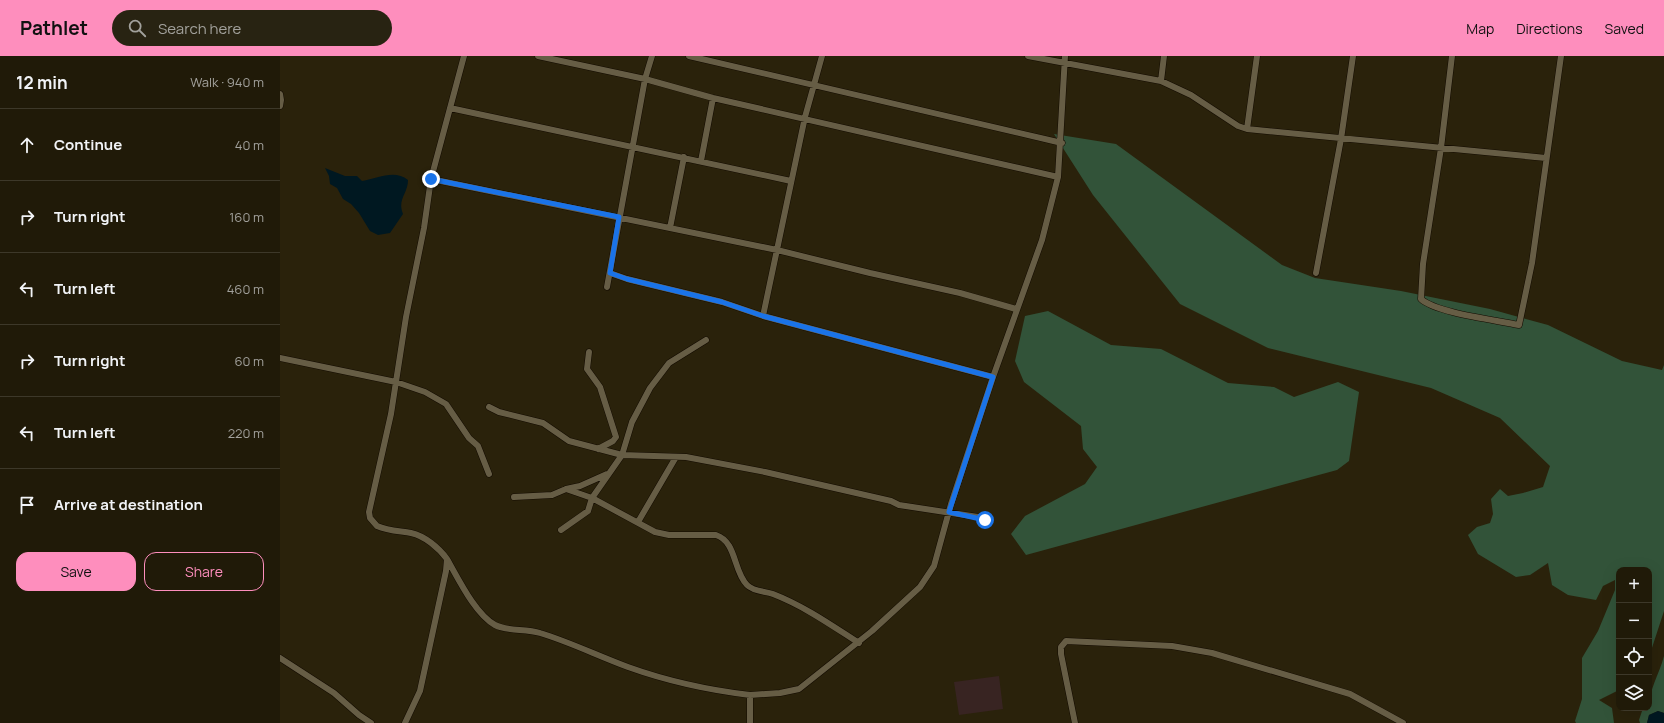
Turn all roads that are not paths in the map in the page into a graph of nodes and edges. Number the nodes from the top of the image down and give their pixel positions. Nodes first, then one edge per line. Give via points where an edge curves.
1 (464, 56) edge
2 (538, 56) edge
3 (652, 56) edge
4 (689, 56) edge
5 (822, 56) edge
6 (1028, 56) edge
7 (1065, 56) edge
8 (1164, 56) edge
9 (1257, 56) edge
10 (1353, 56) edge
11 (1452, 56) edge
12 (1561, 56) edge
13 (1064, 64) junction
14 (645, 79) junction
15 (1161, 81) junction
16 (813, 86) junction
17 (280, 94) edge
18 (713, 98) junction
19 (280, 106) edge
20 (450, 108) junction
21 (805, 118) junction
22 (1247, 129) junction
23 (1341, 139) junction
24 (1062, 143) junction
25 (633, 147) junction
26 (1441, 148) junction
27 (684, 157) junction
28 (1546, 158) junction
29 (701, 161) junction
30 (1058, 177) junction
31 (431, 179) junction
32 (791, 181) junction
33 (619, 217) junction
34 (670, 228) junction
35 (777, 250) junction
36 (610, 273) junction
37 (1316, 273) dead end
38 (607, 287) dead end
39 (1016, 309) junction
40 (763, 316) junction
41 (706, 340) dead end
42 (589, 352) dead end
43 (280, 358) edge
44 (993, 377) junction
45 (396, 382) junction
46 (489, 407) dead end
47 (598, 449) junction
48 (622, 455) junction
49 (676, 456) junction
50 (489, 474) dead end
51 (607, 474) junction
52 (566, 489) junction
53 (514, 497) dead end
54 (592, 498) junction
55 (949, 512) junction
56 (985, 520) dead end
57 (638, 522) junction
58 (561, 530) dead end
59 (447, 559) junction
60 (859, 643) junction
61 (280, 658) edge
62 (750, 695) junction
63 (371, 723) edge
64 (405, 723) edge
65 (750, 723) edge
66 (1075, 723) edge
67 (1403, 723) edge

1 - 20 street
2 - 14 street
3 - 14 street
4 - 16 street
5 - 16 street
6 - 13 street
7 - 13 street
8 - 15 street
9 - 22 street
10 - 23 street
11 - 26 street
12 - 28 street
13 - 15 street
13 - 24 street
14 - 18 street
14 - 25 street
15 - 22 street via 1191,95 1238,126
16 - 21 street
16 - 24 street
17 - 19 street
18 - 21 street
18 - 29 street
20 - 25 street
20 - 31 street
21 - 30 street
21 - 32 street
22 - 23 street
23 - 26 street
23 - 37 street
24 - 30 street
25 - 27 street
25 - 33 street
26 - 28 street
26 - 28 street via 1425,251 1421,298 1425,303 1440,308 1519,325 1532,262
27 - 29 street
27 - 34 street
29 - 32 street
30 - 39 street via 1042,240
31 - 33 street
31 - 45 street
32 - 35 street
33 - 34 street
33 - 36 street
34 - 35 street
35 - 39 street via 960,293
35 - 40 street
36 - 38 street
36 - 40 street via 722,302
39 - 44 street
40 - 44 street
41 - 48 street via 669,363 650,388 632,422
42 - 47 street via 588,369 600,387 616,437
43 - 45 street
44 - 55 street
45 - 50 street via 425,392 446,404 469,438 478,446
45 - 59 street via 369,512 370,518 381,528 414,533 442,552
46 - 47 street via 543,423 569,441
47 - 48 street
48 - 49 street
48 - 51 street
49 - 55 street via 765,472 899,505
49 - 57 street
51 - 52 street
51 - 54 street
52 - 53 street via 552,495
52 - 54 street
54 - 57 street
54 - 58 street via 588,511
55 - 56 street
55 - 60 street via 934,566 920,587
57 - 60 street via 655,532 723,537 748,586 800,606
59 - 62 street via 462,588 495,625 539,632 628,667 675,681
59 - 64 street via 420,691
60 - 62 street via 799,689
61 - 63 street via 334,693
62 - 65 street
66 - 67 street via 1061,654 1061,647 1066,641 1172,646 1212,653 1350,694

